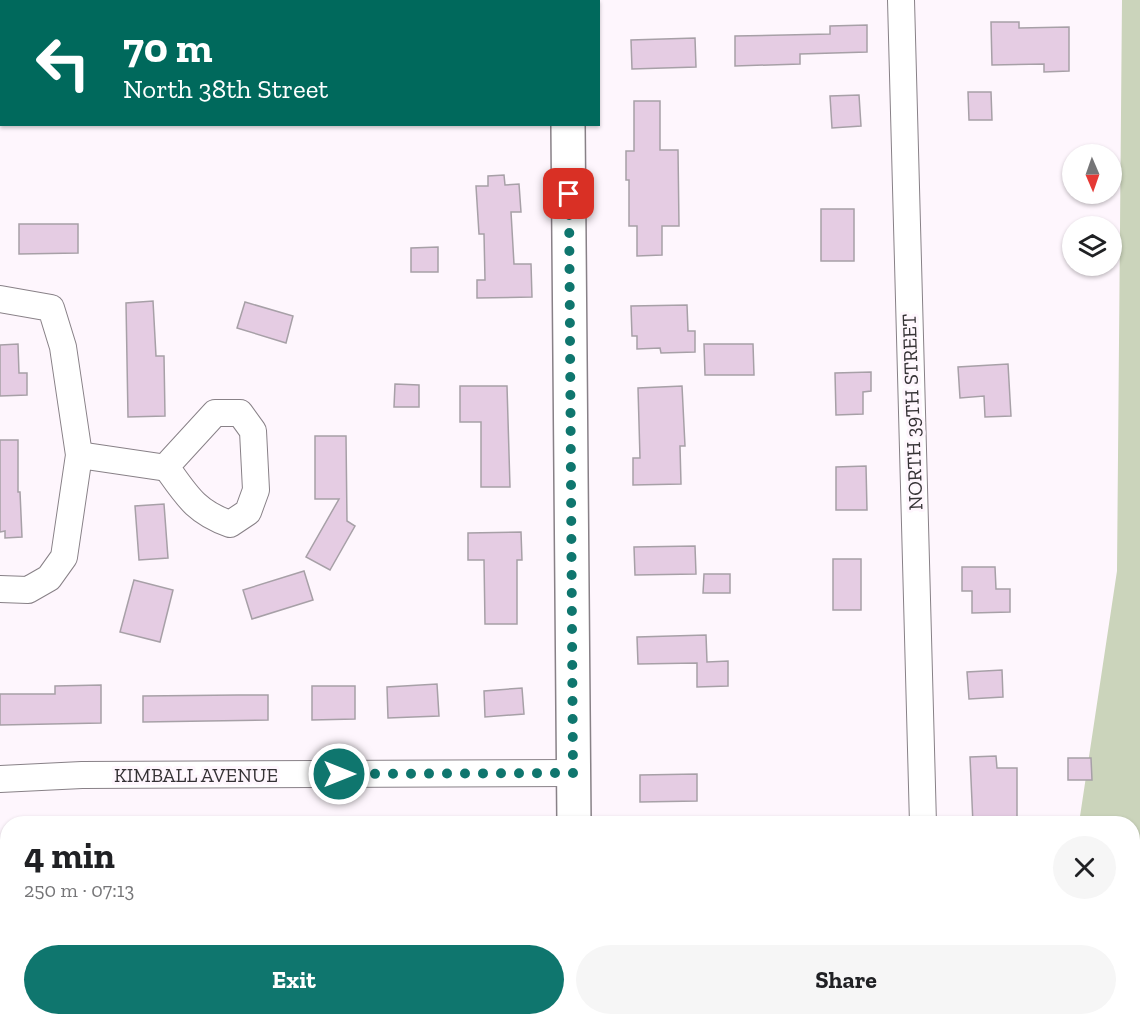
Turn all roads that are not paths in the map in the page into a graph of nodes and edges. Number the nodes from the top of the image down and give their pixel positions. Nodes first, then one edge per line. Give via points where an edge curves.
1 (901, 0) edge
2 (568, 126) edge
3 (0, 299) edge
4 (79, 455) junction
5 (167, 468) dead end
6 (0, 589) edge
7 (573, 773) junction
8 (0, 780) edge
9 (574, 816) edge
10 (923, 816) edge

1 - 10 street, NORTH 39TH STREET
2 - 7 street
3 - 4 street via 51,308 63,347
4 - 5 street
4 - 6 street via 64,557 49,578 28,590
7 - 8 street, KIMBALL AVENUE via 82,775
7 - 9 street

